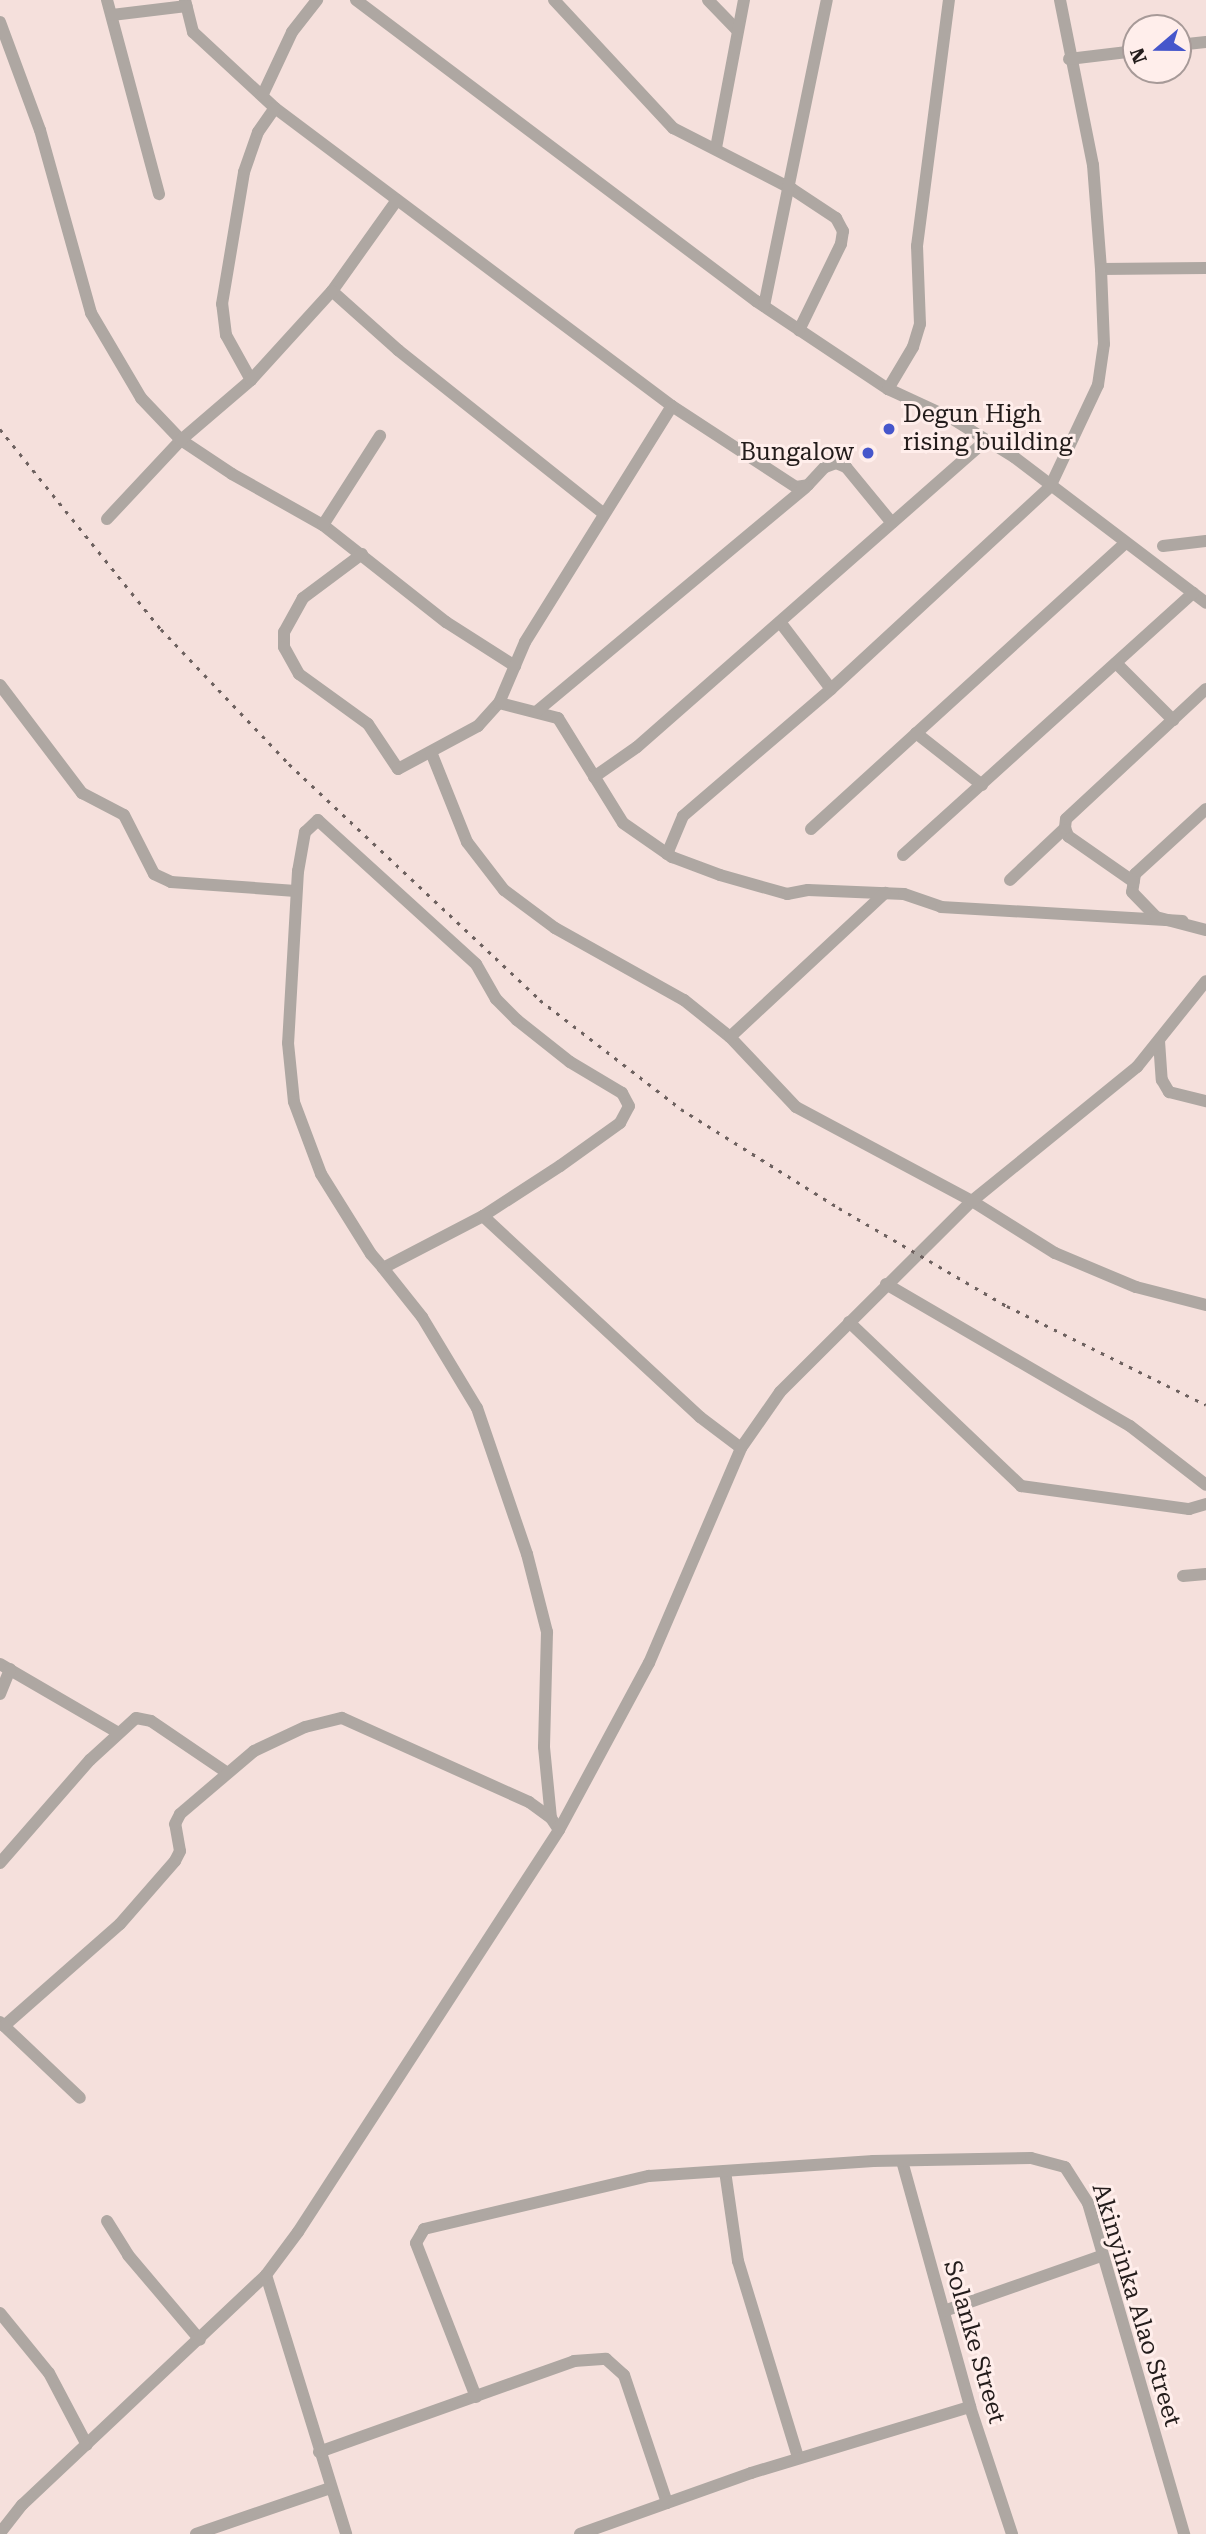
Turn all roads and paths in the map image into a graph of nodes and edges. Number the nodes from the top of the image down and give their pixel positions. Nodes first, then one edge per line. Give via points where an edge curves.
1 (107, 0) edge
2 (317, 0) edge
3 (356, 0) edge
4 (554, 0) edge
5 (708, 0) edge
6 (744, 0) edge
7 (827, 0) edge
8 (949, 0) edge
9 (1060, 0) edge
10 (185, 3) edge
11 (112, 15) junction
12 (0, 22) edge
13 (736, 29) junction
14 (1122, 53) edge
15 (1069, 59) junction
16 (263, 94) junction
17 (275, 108) junction
18 (716, 148) junction
19 (792, 189) junction
20 (159, 194) dead end
21 (397, 201) junction
22 (1206, 268) edge
23 (1101, 269) junction
24 (332, 291) junction
25 (764, 306) junction
26 (799, 330) junction
27 (251, 380) junction
28 (888, 389) junction
29 (672, 406) junction
30 (380, 436) dead end
31 (181, 440) junction
32 (986, 440) junction
33 (808, 485) junction
34 (1050, 487) junction
35 (603, 513) junction
36 (107, 519) dead end
37 (892, 523) junction
38 (323, 525) junction
39 (1206, 541) edge
40 (1125, 543) junction
41 (1163, 546) dead end
42 (362, 554) junction
43 (1193, 593) junction
44 (1206, 603) edge
45 (780, 622) junction
46 (1116, 663) junction
47 (515, 666) junction
48 (0, 685) edge
49 (831, 689) junction
50 (1206, 689) edge
51 (499, 703) junction
52 (536, 712) junction
53 (1173, 720) junction
54 (916, 733) junction
55 (431, 751) junction
56 (594, 777) junction
57 (982, 785) junction
58 (1206, 809) edge
59 (1065, 828) junction
60 (811, 830) dead end
61 (667, 854) junction
62 (903, 855) dead end
63 (1010, 880) dead end
64 (1134, 882) junction
65 (296, 891) junction
66 (885, 894) junction
67 (1183, 920) junction
68 (1206, 930) edge
69 (1206, 981) edge
70 (730, 1037) junction
71 (1159, 1041) junction
72 (1206, 1101) edge
73 (972, 1201) junction
74 (483, 1216) junction
75 (383, 1268) junction
76 (889, 1282) junction
77 (1206, 1304) edge
78 (849, 1322) junction
79 (741, 1448) junction
80 (1206, 1485) edge
81 (1206, 1504) edge
82 (1206, 1574) edge
83 (1183, 1576) dead end
84 (5, 1667) edge
85 (0, 1694) edge
86 (117, 1732) junction
87 (226, 1772) junction
88 (551, 1818) junction
89 (559, 1830) junction
90 (0, 1863) edge
91 (2, 2024) edge
92 (80, 2098) dead end
93 (902, 2161) junction
94 (725, 2171) junction
95 (107, 2221) dead end
96 (1101, 2256) junction
97 (266, 2275) junction
98 (944, 2311) junction
99 (0, 2313) edge
100 (200, 2340) junction
101 (476, 2397) junction
102 (970, 2406) junction
103 (87, 2445) junction
104 (319, 2452) junction
105 (798, 2458) junction
106 (330, 2488) junction
107 (667, 2503) junction
108 (0, 2533) edge
109 (196, 2534) edge
110 (346, 2534) edge
111 (580, 2534) edge
112 (1012, 2534) edge
113 (1184, 2534) edge

1 - 11 street
2 - 16 street via 292,32
3 - 25 street
4 - 18 street via 673,128
5 - 13 street
6 - 13 street
7 - 19 street
8 - 28 street via 917,246 920,324
9 - 15 street
10 - 11 street
10 - 16 street via 193,32
11 - 20 street
12 - 31 street via 40,130 91,313 141,398
13 - 18 street
14 - 15 street
15 - 23 street via 1093,165
16 - 17 street
17 - 21 street
17 - 27 street via 258,132 244,172 222,304 226,335
18 - 19 street
19 - 25 street
19 - 26 street via 836,218 843,230 841,244
21 - 24 street
21 - 29 street
22 - 23 street
23 - 34 street via 1104,344 1098,385
24 - 27 street
24 - 35 street via 398,350
25 - 26 street
26 - 28 street
27 - 31 street
28 - 32 street
29 - 33 street via 784,483
29 - 35 street
30 - 38 street
31 - 36 street
31 - 38 street
32 - 34 street
32 - 37 street
33 - 37 street via 825,467 846,467
33 - 52 street
34 - 40 street
34 - 49 street
35 - 47 street
37 - 45 street
38 - 42 street
39 - 41 street
40 - 43 street
40 - 54 street
42 - 47 street via 446,622
42 - 55 street via 303,598 284,632 289,662 368,723 398,769
43 - 44 street
43 - 46 street
45 - 49 street
45 - 56 street via 637,747
46 - 53 street
46 - 57 street
47 - 51 street
48 - 65 street via 82,793 124,815 154,874 171,882
49 - 61 street via 683,816
50 - 53 street
51 - 52 street
51 - 55 street via 478,726
52 - 56 street via 558,718
53 - 59 street via 1066,819
54 - 57 street
54 - 60 street
55 - 70 street via 467,842 504,890 555,928 684,1000
56 - 61 street via 623,823
57 - 62 street
58 - 64 street via 1135,874
59 - 63 street
59 - 64 street via 1068,836
61 - 66 street via 787,894 808,890
64 - 67 street via 1132,892 1156,916
65 - 74 street via 300,846 305,832 318,820 476,964 496,999 517,1020 554,1051 627,1099 628,1114 620,1123
65 - 75 street via 288,1043 294,1102 321,1174
66 - 67 street via 904,894 941,907
66 - 70 street
67 - 68 street
69 - 71 street
70 - 73 street via 796,1107
71 - 72 street via 1162,1080 1169,1092
71 - 73 street via 1137,1067
73 - 76 street
73 - 77 street via 1055,1253 1136,1287
74 - 75 street
74 - 79 street via 700,1416
75 - 88 street via 422,1317 477,1408 527,1554 547,1632 544,1747
76 - 78 street
76 - 80 street via 1130,1426
78 - 79 street via 780,1392
78 - 81 street via 1021,1486 1189,1509
79 - 89 street via 649,1663
82 - 83 street
84 - 85 street
84 - 86 street
86 - 87 street via 143,1718
86 - 90 street
87 - 88 street via 254,1751 305,1727 342,1718 529,1802
87 - 91 street via 180,1814 175,1824 180,1851 175,1861 120,1924
88 - 89 street
89 - 97 street
91 - 92 street
93 - 94 street, Akinyinka Alao Street
93 - 96 street, Akinyinka Alao Street via 1031,2158 1065,2166 1088,2203
93 - 98 street, Solanke Street
94 - 101 street, Akinyinka Alao Street via 649,2176 424,2230 416,2243
94 - 105 street via 738,2261
95 - 100 street via 128,2255
96 - 98 street
96 - 113 street, Akinyinka Alao Street
97 - 100 street
97 - 104 street
98 - 102 street, Solanke Street
99 - 103 street via 49,2373
100 - 103 street
101 - 104 street
101 - 107 street via 574,2361 606,2359 616,2363 629,2388
102 - 105 street
102 - 112 street, Solanke Street
103 - 108 street via 22,2505
104 - 106 street
105 - 107 street
106 - 109 street
106 - 110 street
107 - 111 street

